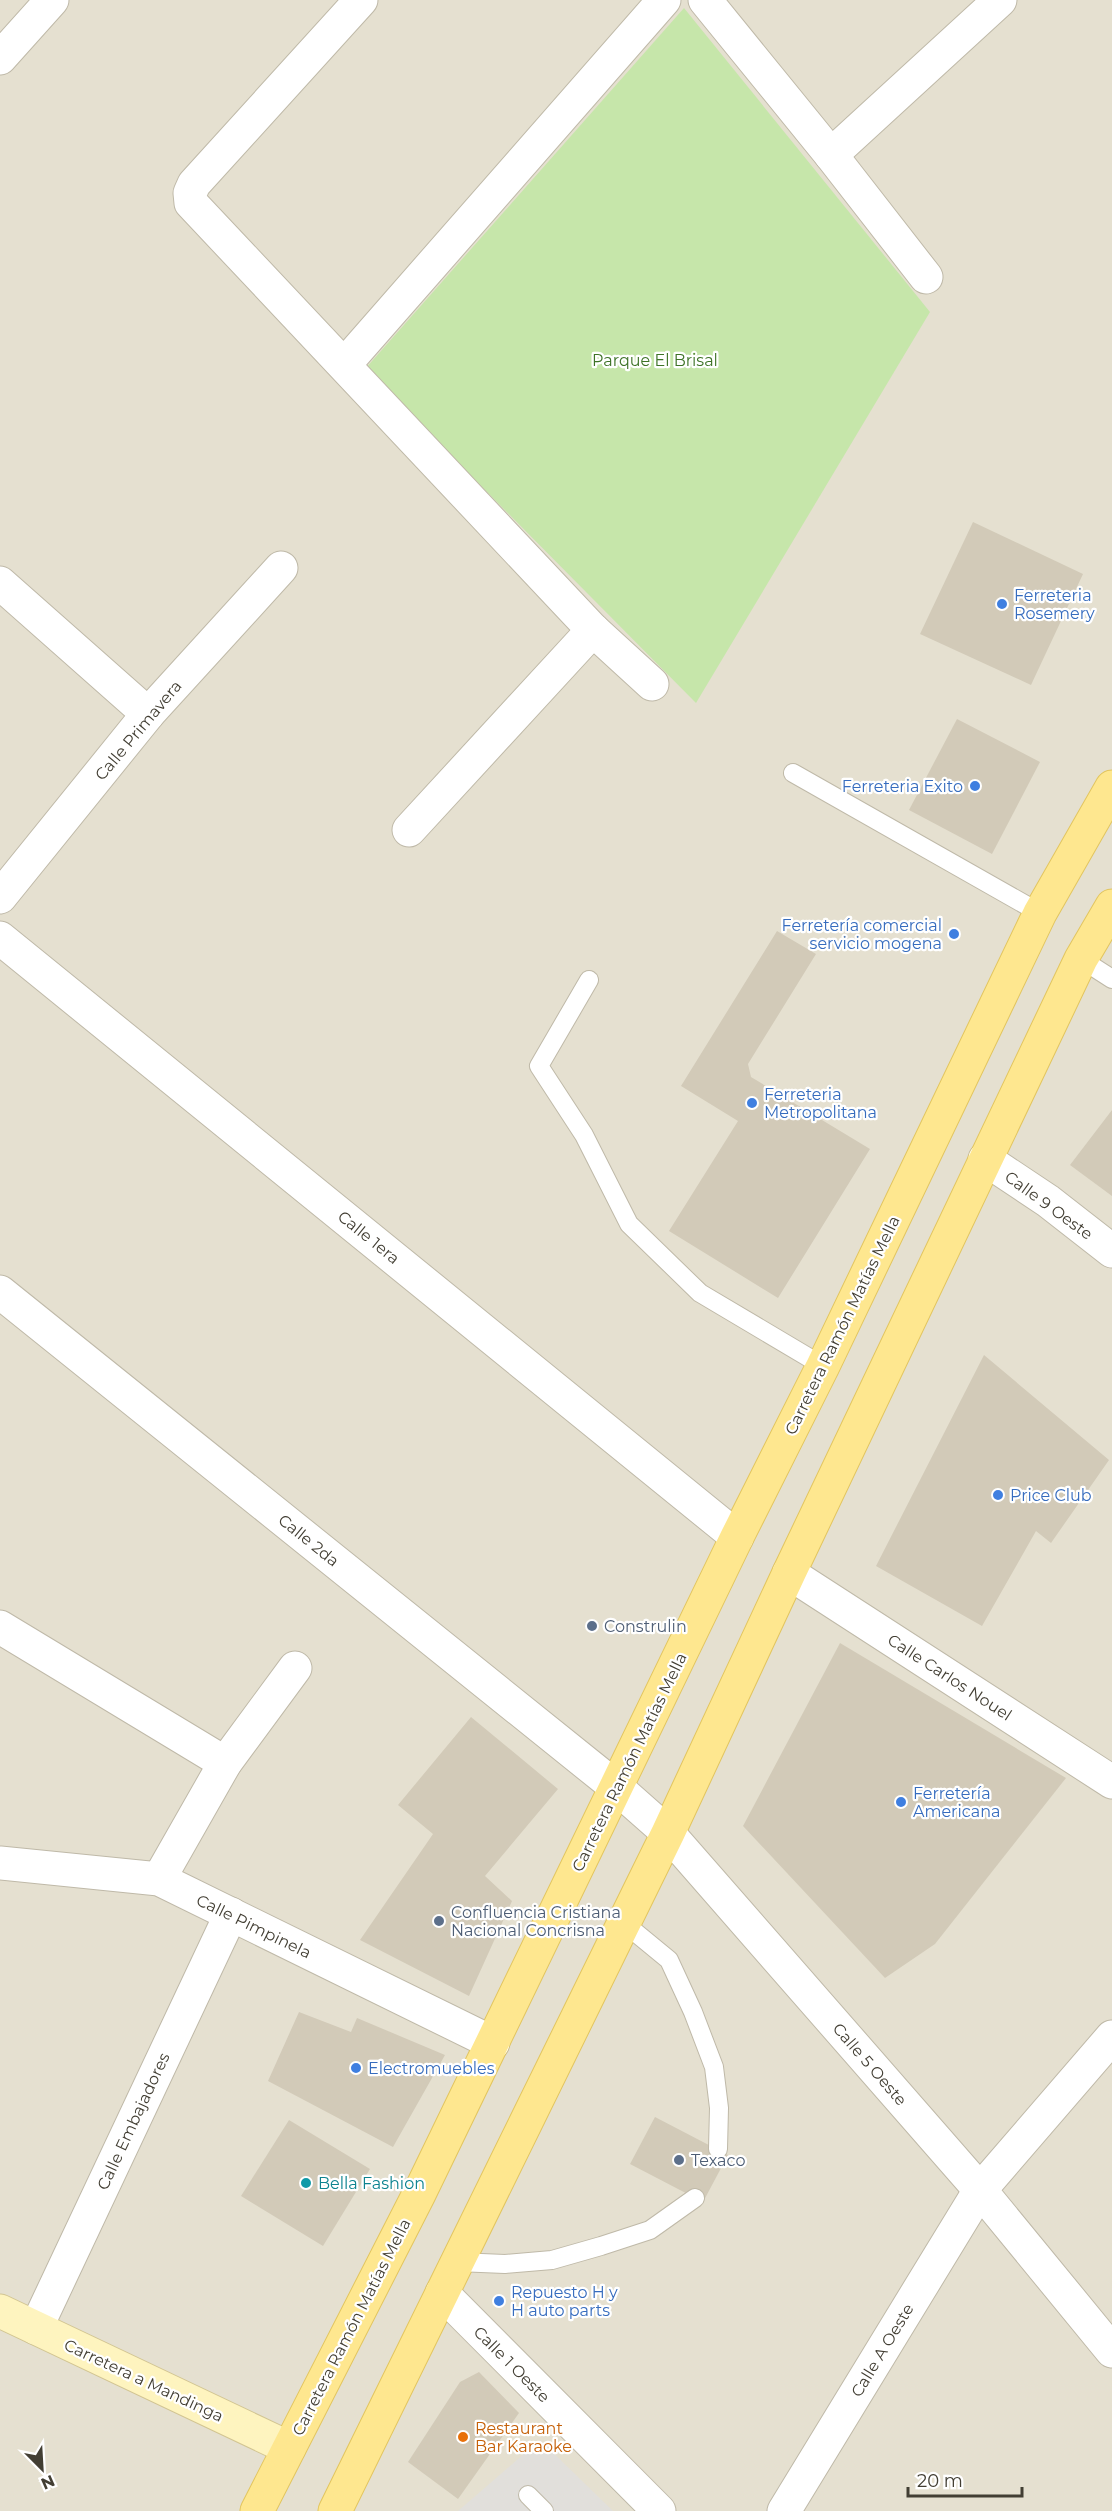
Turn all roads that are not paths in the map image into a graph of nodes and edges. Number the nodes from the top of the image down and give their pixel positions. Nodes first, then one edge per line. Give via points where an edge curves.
1 (52, 0) edge
2 (361, 0) edge
3 (664, 0) edge
4 (705, 0) edge
5 (1000, 0) edge
6 (0, 58) edge
7 (831, 155) junction
8 (926, 277) dead end
9 (345, 364) junction
10 (281, 568) dead end
11 (0, 583) edge
12 (593, 630) junction
13 (652, 684) dead end
14 (148, 714) junction
15 (793, 773) dead end
16 (1112, 787) edge
17 (409, 830) dead end
18 (0, 897) edge
19 (1112, 906) edge
20 (1040, 913) junction
21 (0, 938) edge
22 (1081, 959) junction
23 (1112, 979) edge
24 (589, 980) dead end
25 (985, 1159) junction
26 (1112, 1251) edge
27 (0, 1292) edge
28 (823, 1366) junction
29 (737, 1537) junction
30 (789, 1573) junction
31 (0, 1627) edge
32 (295, 1668) dead end
33 (225, 1763) junction
34 (1112, 1782) edge
35 (617, 1788) junction
36 (668, 1833) junction
37 (0, 1863) edge
38 (159, 1880) junction
39 (231, 1914) junction
40 (624, 1923) junction
41 (1111, 2040) edge
42 (493, 2043) junction
43 (718, 2149) dead end
44 (980, 2190) junction
45 (695, 2198) dead end
46 (457, 2262) junction
47 (442, 2293) junction
48 (0, 2311) edge
49 (36, 2328) junction
50 (1112, 2351) edge
51 (289, 2448) junction
52 (528, 2495) dead end
53 (257, 2511) edge
54 (335, 2511) edge
55 (544, 2511) edge
56 (659, 2511) edge
57 (784, 2511) edge

1 - 6 street
2 - 9 street via 194,184 190,194 191,203
3 - 9 street
4 - 7 street
5 - 7 street
7 - 8 street
9 - 12 street
10 - 14 street, Calle Primavera
11 - 14 street
12 - 13 street
12 - 17 street
14 - 18 street, Calle Primavera
15 - 20 lane
16 - 20 main road, Carretera Ramón Matías Mella
19 - 22 main road
20 - 28 main road, Carretera Ramón Matías Mella
21 - 29 street, Calle 1era
22 - 23 lane
22 - 25 main road
24 - 28 lane via 539,1066 584,1135 629,1224 700,1293
25 - 26 street, Calle 9 Oeste
25 - 30 main road
27 - 35 street, Calle 2da
28 - 29 main road, Carretera Ramón Matías Mella
29 - 35 main road, Carretera Ramón Matías Mella
30 - 34 street, Calle Carlos Nouel
30 - 36 main road
31 - 33 street
32 - 33 street
33 - 38 street
35 - 36 street, Calle 5 Oeste
35 - 42 main road, Carretera Ramón Matías Mella
36 - 40 main road
36 - 44 street, Calle 5 Oeste
37 - 38 street, Calle Pimpinela
38 - 39 street, Calle Pimpinela
39 - 42 street, Calle Pimpinela
39 - 49 street, Calle Embajadores
40 - 43 lane via 669,1960 693,2012 714,2067
40 - 46 main road
41 - 44 street, Calle A Oeste
42 - 51 main road, Carretera Ramón Matías Mella
44 - 50 street, Calle 5 Oeste
44 - 57 street, Calle A Oeste
45 - 46 lane via 650,2230 552,2260 505,2264
46 - 47 main road
47 - 54 main road
47 - 56 street, Calle 1 Oeste
48 - 49 street, Carretera a Mandinga
49 - 51 street, Carretera a Mandinga
51 - 53 main road, Carretera Ramón Matías Mella
52 - 55 lane

